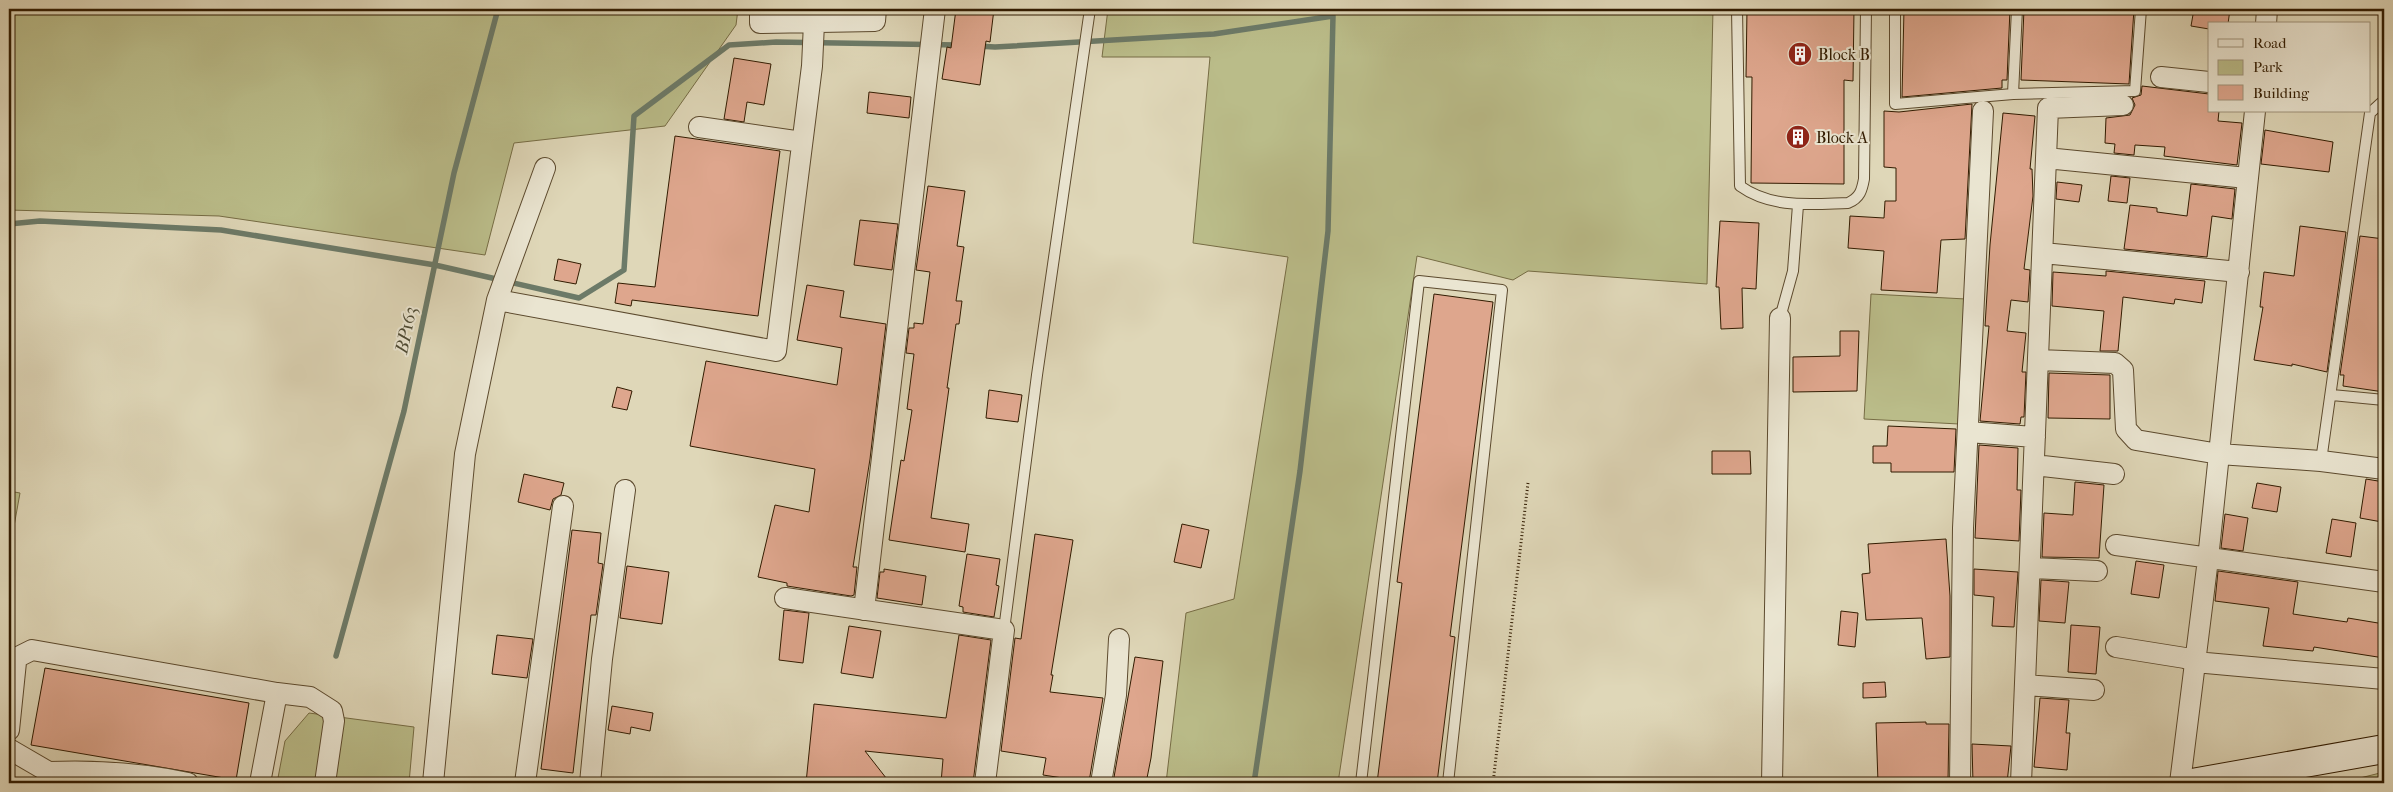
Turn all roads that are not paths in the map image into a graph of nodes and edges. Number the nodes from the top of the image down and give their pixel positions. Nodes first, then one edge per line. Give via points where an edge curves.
1 (760, 9) edge
2 (876, 9) edge
3 (935, 9) edge
4 (1090, 9) edge
5 (1737, 9) edge
6 (1866, 9) edge
7 (1895, 9) edge
8 (2018, 9) edge
9 (2141, 9) edge
10 (2267, 9) edge
11 (2266, 22) edge
12 (814, 26) junction
13 (2161, 77) dead end
14 (2208, 82) edge
15 (2013, 94) junction
16 (2048, 101) junction
17 (2384, 103) edge
18 (1983, 104) junction
19 (2123, 105) dead end
20 (2255, 112) edge
21 (698, 127) dead end
22 (802, 142) junction
23 (2046, 158) junction
24 (545, 168) dead end
25 (2247, 178) junction
26 (1798, 205) junction
27 (2043, 253) junction
28 (2239, 272) junction
29 (497, 300) junction
30 (1780, 318) joint
31 (2038, 360) junction
32 (2332, 395) junction
33 (2384, 400) edge
34 (1968, 432) junction
35 (2035, 437) junction
36 (2219, 454) junction
37 (2321, 461) junction
38 (2034, 465) junction
39 (2384, 469) edge
40 (2114, 474) dead end
41 (625, 490) dead end
42 (563, 506) dead end
43 (2116, 545) dead end
44 (2208, 559) junction
45 (2030, 568) junction
46 (2098, 571) dead end
47 (2384, 582) edge
48 (785, 598) dead end
49 (864, 610) junction
50 (1004, 630) junction
51 (1119, 639) dead end
52 (2116, 647) dead end
53 (2195, 662) junction
54 (2384, 679) edge
55 (2025, 685) junction
56 (2094, 690) dead end
57 (277, 693) junction
58 (9, 730) edge
59 (9, 749) edge
60 (2384, 749) edge
61 (48, 772) junction
62 (69, 783) edge
63 (188, 783) edge
64 (260, 783) edge
65 (325, 783) edge
66 (433, 783) edge
67 (524, 783) edge
68 (590, 783) edge
69 (985, 783) edge
70 (1101, 783) edge
71 (1361, 783) edge
72 (1448, 783) edge
73 (1772, 783) edge
74 (1960, 783) edge
75 (2021, 783) edge
76 (2180, 783) edge
77 (2192, 783) edge

1 - 12 street via 760,23
2 - 12 street via 875,21
3 - 49 street
4 - 50 lane via 1036,375
5 - 26 lane via 1740,186 1782,203
6 - 26 lane via 1862,191 1848,203
7 - 18 lane via 1895,104
8 - 15 lane
9 - 16 lane via 2135,91
10 - 11 street
12 - 22 street
13 - 14 street
15 - 16 lane
15 - 18 lane
16 - 19 street
16 - 23 street
17 - 32 lane via 2370,113
18 - 34 street
20 - 25 street
21 - 22 street
22 - 29 street via 776,351
23 - 25 street
23 - 27 street
24 - 29 street
25 - 28 street
26 - 30 lane via 1793,271
27 - 28 street
27 - 31 street
28 - 36 street
29 - 66 street via 465,454
30 - 73 street
31 - 35 street
31 - 36 street via 2115,363 2123,370 2126,429 2136,440
32 - 33 lane
32 - 37 lane
34 - 35 street
34 - 74 street
35 - 38 street
36 - 37 street
36 - 44 street
37 - 39 street
38 - 40 street
38 - 45 street
41 - 68 street via 602,658
42 - 67 street
43 - 44 street
44 - 47 street
44 - 53 street
45 - 46 street
45 - 55 street
48 - 49 street
49 - 50 street
50 - 69 street
51 - 70 street via 1116,695
52 - 53 street
53 - 54 street
53 - 76 street
55 - 56 street
55 - 75 street
57 - 58 street via 32,650 18,656 16,662
57 - 64 street
57 - 65 street via 310,697 332,711 334,721
59 - 61 street
60 - 77 street
61 - 62 street
61 - 63 street via 89,770 141,774
71 - 72 lane via 1419,282 1502,290

